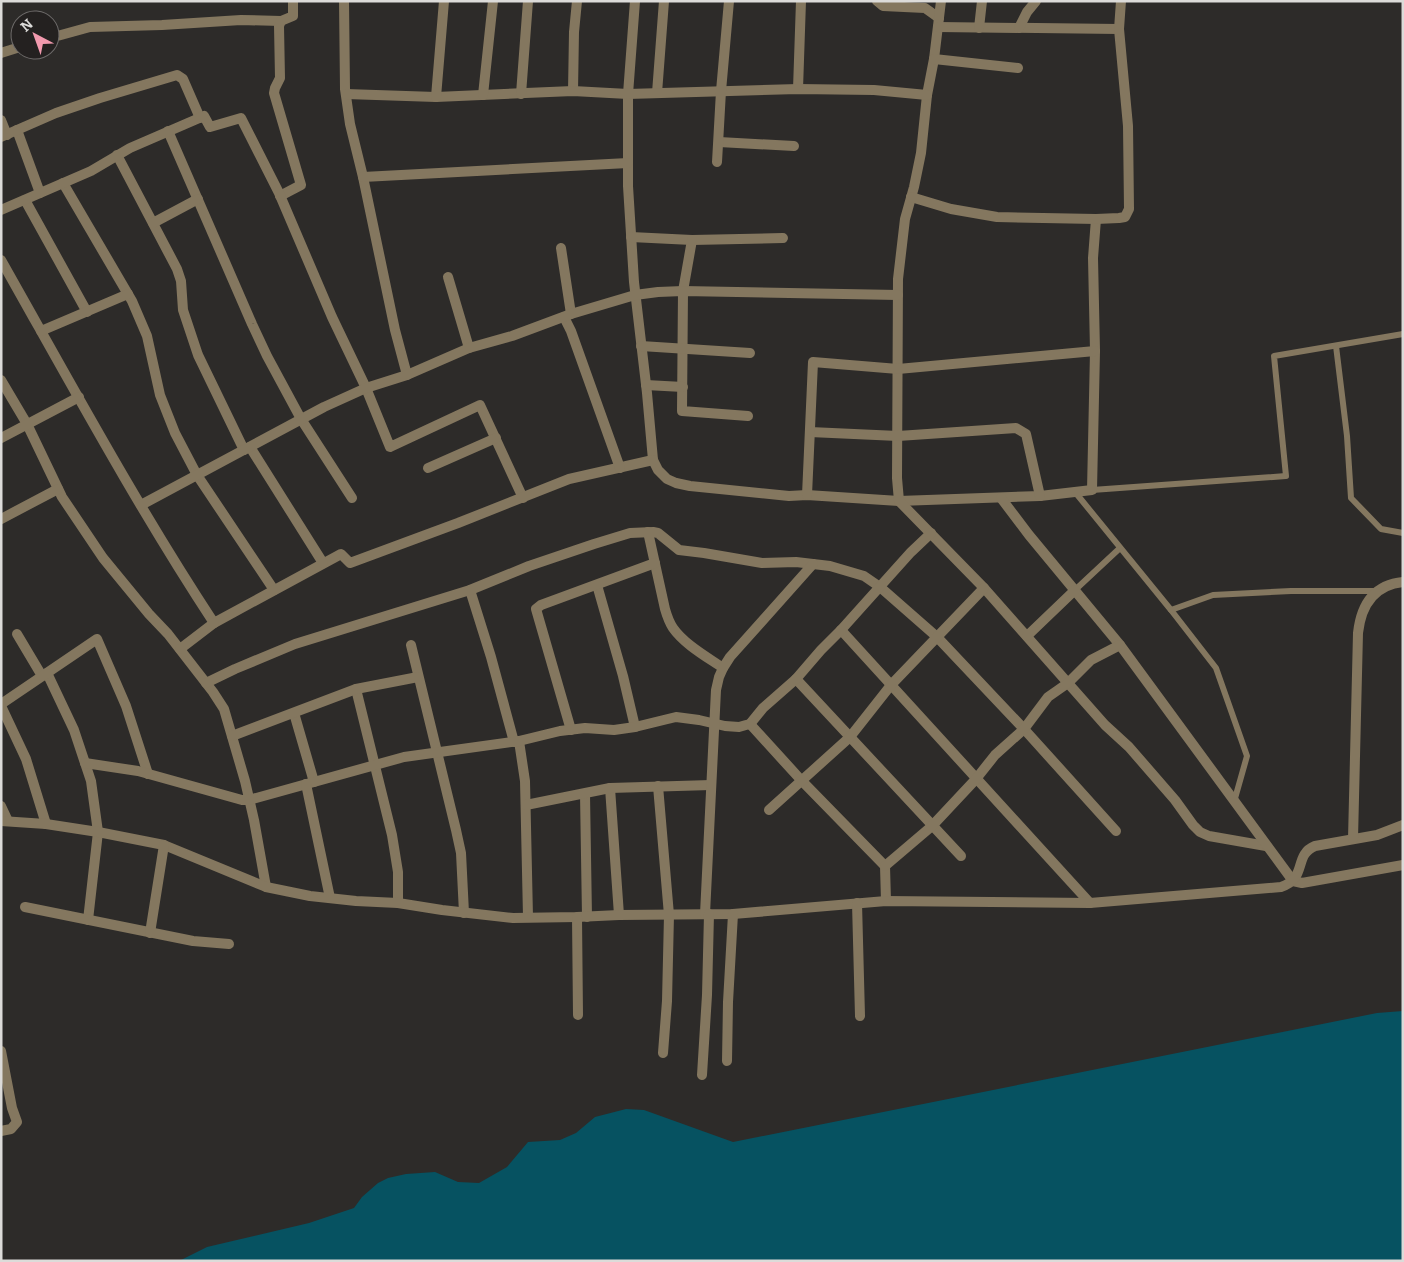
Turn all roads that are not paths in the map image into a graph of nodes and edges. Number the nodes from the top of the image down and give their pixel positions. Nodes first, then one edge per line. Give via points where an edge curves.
1 (293, 1) edge
2 (344, 1) edge
3 (444, 1) edge
4 (493, 1) edge
5 (528, 1) edge
6 (577, 1) edge
7 (635, 1) edge
8 (664, 1) edge
9 (729, 1) edge
10 (801, 1) edge
11 (877, 1) edge
12 (941, 1) edge
13 (982, 1) edge
14 (1036, 1) edge
15 (1121, 1) edge
16 (281, 21) junction
17 (938, 22) junction
18 (979, 28) junction
19 (1019, 28) junction
20 (1120, 29) junction
21 (60, 35) edge
22 (934, 59) junction
23 (1018, 68) dead end
24 (798, 89) junction
25 (573, 91) junction
26 (721, 91) junction
27 (657, 93) junction
28 (346, 94) junction
29 (521, 94) junction
30 (628, 94) junction
31 (484, 95) junction
32 (927, 95) junction
33 (436, 97) junction
34 (200, 118) junction
35 (1, 120) edge
36 (168, 131) junction
37 (8, 134) edge
38 (719, 142) junction
39 (794, 146) dead end
40 (117, 155) junction
41 (717, 162) dead end
42 (628, 163) junction
43 (363, 177) junction
44 (63, 183) junction
45 (40, 193) junction
46 (280, 196) junction
47 (911, 197) junction
48 (198, 199) junction
49 (25, 200) junction
50 (1, 210) edge
51 (1096, 219) junction
52 (153, 222) junction
53 (631, 237) junction
54 (783, 238) dead end
55 (692, 240) junction
56 (561, 248) dead end
57 (1, 260) edge
58 (448, 277) dead end
59 (683, 291) junction
60 (128, 294) junction
61 (635, 295) junction
62 (898, 295) junction
63 (87, 312) junction
64 (567, 315) junction
65 (42, 331) junction
66 (1403, 334) edge
67 (641, 346) junction
68 (1336, 346) junction
69 (469, 348) junction
70 (684, 349) junction
71 (1095, 350) junction
72 (750, 353) dead end
73 (898, 369) junction
74 (407, 375) junction
75 (1, 380) edge
76 (646, 386) junction
77 (683, 387) junction
78 (366, 388) junction
79 (79, 397) junction
80 (748, 416) dead end
81 (301, 420) junction
82 (28, 424) junction
83 (810, 432) junction
84 (898, 436) junction
85 (1, 438) edge
86 (496, 438) junction
87 (247, 448) junction
88 (653, 460) junction
89 (428, 468) dead end
90 (620, 468) junction
91 (197, 475) junction
92 (58, 489) junction
93 (1092, 490) junction
94 (1075, 492) junction
95 (807, 495) junction
96 (1040, 496) junction
97 (352, 498) dead end
98 (523, 498) junction
99 (1001, 498) junction
100 (899, 501) junction
101 (141, 505) junction
102 (1, 519) edge
103 (648, 532) junction
104 (931, 533) junction
105 (1403, 533) edge
106 (1120, 548) junction
107 (323, 563) junction
108 (655, 563) junction
109 (813, 564) junction
110 (1403, 582) edge
111 (597, 585) junction
112 (880, 586) junction
113 (984, 588) junction
114 (274, 590) junction
115 (470, 590) junction
116 (1075, 590) junction
117 (1378, 591) junction
118 (1171, 610) junction
119 (214, 623) junction
120 (842, 630) junction
121 (17, 634) dead end
122 (937, 636) junction
123 (1027, 636) junction
124 (411, 645) dead end
125 (1120, 645) junction
126 (180, 649) junction
127 (722, 668) junction
128 (45, 674) junction
129 (418, 677) junction
130 (796, 679) junction
131 (206, 683) junction
132 (1068, 683) junction
133 (891, 686) junction
134 (356, 689) junction
135 (1, 705) edge
136 (294, 713) junction
137 (714, 723) junction
138 (750, 724) junction
139 (635, 727) junction
140 (1024, 729) junction
141 (571, 730) junction
142 (232, 736) junction
143 (850, 737) junction
144 (516, 741) junction
145 (437, 752) junction
146 (85, 764) junction
147 (375, 765) junction
148 (148, 774) junction
149 (976, 779) junction
150 (801, 780) junction
151 (310, 783) junction
152 (711, 785) junction
153 (658, 786) junction
154 (610, 788) junction
155 (585, 794) junction
156 (249, 800) junction
157 (1234, 802) junction
158 (526, 805) junction
159 (1, 806) edge
160 (770, 810) dead end
161 (5, 821) edge
162 (46, 824) junction
163 (1403, 825) edge
164 (932, 826) junction
165 (1116, 831) dead end
166 (98, 832) junction
167 (1353, 839) junction
168 (164, 845) junction
169 (1266, 846) junction
170 (961, 856) dead end
171 (1403, 865) edge
172 (885, 866) junction
173 (1293, 881) junction
174 (266, 887) junction
175 (330, 898) junction
176 (886, 902) junction
177 (398, 903) junction
178 (1090, 903) junction
179 (857, 904) junction
180 (25, 907) dead end
181 (464, 913) junction
182 (707, 914) junction
183 (733, 914) junction
184 (619, 915) junction
185 (669, 915) junction
186 (582, 917) junction
187 (528, 918) junction
188 (88, 920) junction
189 (150, 933) junction
190 (229, 944) dead end
191 (578, 1014) dead end
192 (860, 1016) dead end
193 (1, 1051) edge
194 (663, 1053) dead end
195 (727, 1061) dead end
196 (3, 1075) edge
197 (702, 1075) dead end
198 (1, 1130) edge

1 - 16 street via 294,16
2 - 28 street
3 - 33 street
4 - 31 street
5 - 29 street
6 - 25 street
7 - 30 street
8 - 27 street
9 - 26 street
10 - 24 street
11 - 17 street via 883,6 925,8
12 - 17 street
13 - 18 street
14 - 19 street
15 - 20 street
16 - 21 street via 90,27
16 - 46 street via 280,78 274,93 301,185
17 - 18 street
17 - 22 street
18 - 19 street
19 - 20 street
20 - 51 street via 1128,126 1129,209 1123,218
22 - 23 street
22 - 32 street
24 - 26 street
24 - 32 street via 874,90
25 - 29 street
25 - 30 street
26 - 27 street
26 - 38 street
27 - 30 street
28 - 33 street
28 - 43 street
29 - 31 street
30 - 42 street
31 - 33 street
32 - 47 street via 921,154
34 - 36 street
34 - 37 street via 183,79 177,75 56,113
34 - 46 street via 204,116 210,127 241,118
35 - 37 street
36 - 40 street
36 - 48 street
37 - 45 street
38 - 39 street
38 - 41 street
40 - 44 street
40 - 52 street
42 - 43 street
42 - 53 street
43 - 74 street
44 - 45 street
44 - 60 street
45 - 49 street
46 - 78 street
47 - 51 street via 960,211 998,217
47 - 62 street via 905,219
48 - 52 street
48 - 81 street via 252,324
49 - 50 street
49 - 63 street
51 - 71 street via 1093,258
52 - 87 street via 180,274 183,310 198,355
53 - 55 street
53 - 61 street
54 - 55 street
55 - 59 street
56 - 64 street
57 - 65 street
58 - 69 street
59 - 61 street
59 - 62 street
59 - 70 street
60 - 63 street
60 - 91 street via 147,336 160,395
61 - 64 street
61 - 67 street
62 - 73 street
63 - 65 street
64 - 69 street
64 - 90 street
65 - 79 street
66 - 68 lane
67 - 70 street
67 - 76 street
68 - 93 lane via 1274,356 1286,476
68 - 105 lane via 1351,498 1381,529
69 - 74 street
70 - 72 street
70 - 77 street
71 - 73 street
71 - 93 street
73 - 83 street via 813,362
73 - 84 street
74 - 78 street
75 - 82 street
76 - 77 street
76 - 88 street
77 - 80 street via 682,411
78 - 81 street
78 - 86 street via 390,447 480,405
79 - 82 street
79 - 101 street
81 - 87 street
81 - 97 street
82 - 85 street
82 - 92 street
83 - 84 street
83 - 95 street
84 - 96 street via 1016,428 1026,434
84 - 100 street
86 - 89 street
86 - 98 street
87 - 91 street
87 - 107 street
88 - 90 street
88 - 95 street via 658,470 676,484 789,496
90 - 98 street via 569,480
91 - 101 street
91 - 114 street
92 - 102 street
92 - 126 street via 103,558
93 - 94 street
94 - 96 street
94 - 106 lane
95 - 100 street
96 - 99 street
98 - 107 street via 350,563 341,554
99 - 100 street
99 - 116 street
100 - 104 street
101 - 119 street
103 - 108 street
103 - 109 street via 658,534 679,550 762,563
103 - 115 street via 594,544
104 - 112 street
104 - 113 street
106 - 116 lane
106 - 118 lane
107 - 114 street
108 - 111 street
108 - 127 street via 672,627
109 - 112 street via 864,576
109 - 127 street
110 - 117 street via 1386,585
111 - 139 street
111 - 141 street via 536,609
112 - 120 street
112 - 122 street
113 - 122 street
113 - 123 street
114 - 119 street
115 - 131 street via 295,644
115 - 144 street
116 - 123 street
116 - 125 street
117 - 118 lane via 1213,595
117 - 167 street via 1359,621
118 - 157 lane via 1216,668 1247,756
119 - 126 street
120 - 130 street
120 - 133 street
121 - 128 street
122 - 133 street
122 - 140 street
123 - 132 street
124 - 129 street
125 - 132 street via 1091,660
125 - 157 street
126 - 131 street
127 - 137 street via 716,690
128 - 135 street
128 - 146 street via 74,730
128 - 148 street via 97,639 126,706
129 - 134 street
129 - 145 street
130 - 138 street
130 - 143 street
131 - 142 street via 224,709
132 - 140 street via 1048,697
132 - 169 street via 1129,747 1200,832
133 - 143 street
133 - 149 street
134 - 136 street
134 - 147 street
135 - 162 street via 26,759
136 - 142 street
136 - 151 street
137 - 138 street via 739,727
137 - 139 street via 676,717
137 - 152 street
138 - 150 street
139 - 141 street
140 - 149 street via 995,755
140 - 165 street
141 - 144 street
142 - 156 street
143 - 150 street
143 - 164 street
144 - 145 street
144 - 158 street via 525,781
145 - 147 street
145 - 181 street via 460,852
146 - 148 street
146 - 166 street via 91,781
147 - 151 street
147 - 177 street via 392,835 398,872
148 - 156 street
149 - 164 street
149 - 178 street
150 - 160 street
150 - 172 street
151 - 156 street
151 - 175 street
152 - 153 street
152 - 182 street
153 - 154 street
153 - 185 street
154 - 155 street
154 - 184 street
155 - 158 street
155 - 186 street
156 - 174 street
157 - 169 street
158 - 187 street
159 - 161 street
161 - 162 street
162 - 166 street
163 - 167 street via 1377,835
164 - 170 street
164 - 172 street
166 - 168 street
166 - 188 street
167 - 173 street via 1310,848
168 - 174 street
168 - 189 street
169 - 173 street
171 - 173 street via 1308,882
172 - 176 street
173 - 178 street via 1281,887
174 - 175 street
175 - 177 street
176 - 178 street
176 - 179 street
177 - 181 street
179 - 183 street
179 - 192 street
180 - 188 street
181 - 187 street
182 - 183 street
182 - 185 street
182 - 197 street
183 - 195 street
184 - 185 street
184 - 186 street
185 - 194 street
186 - 187 street
186 - 191 street
188 - 189 street
189 - 190 street
193 - 196 street
196 - 198 street via 17,1122 11,1129

